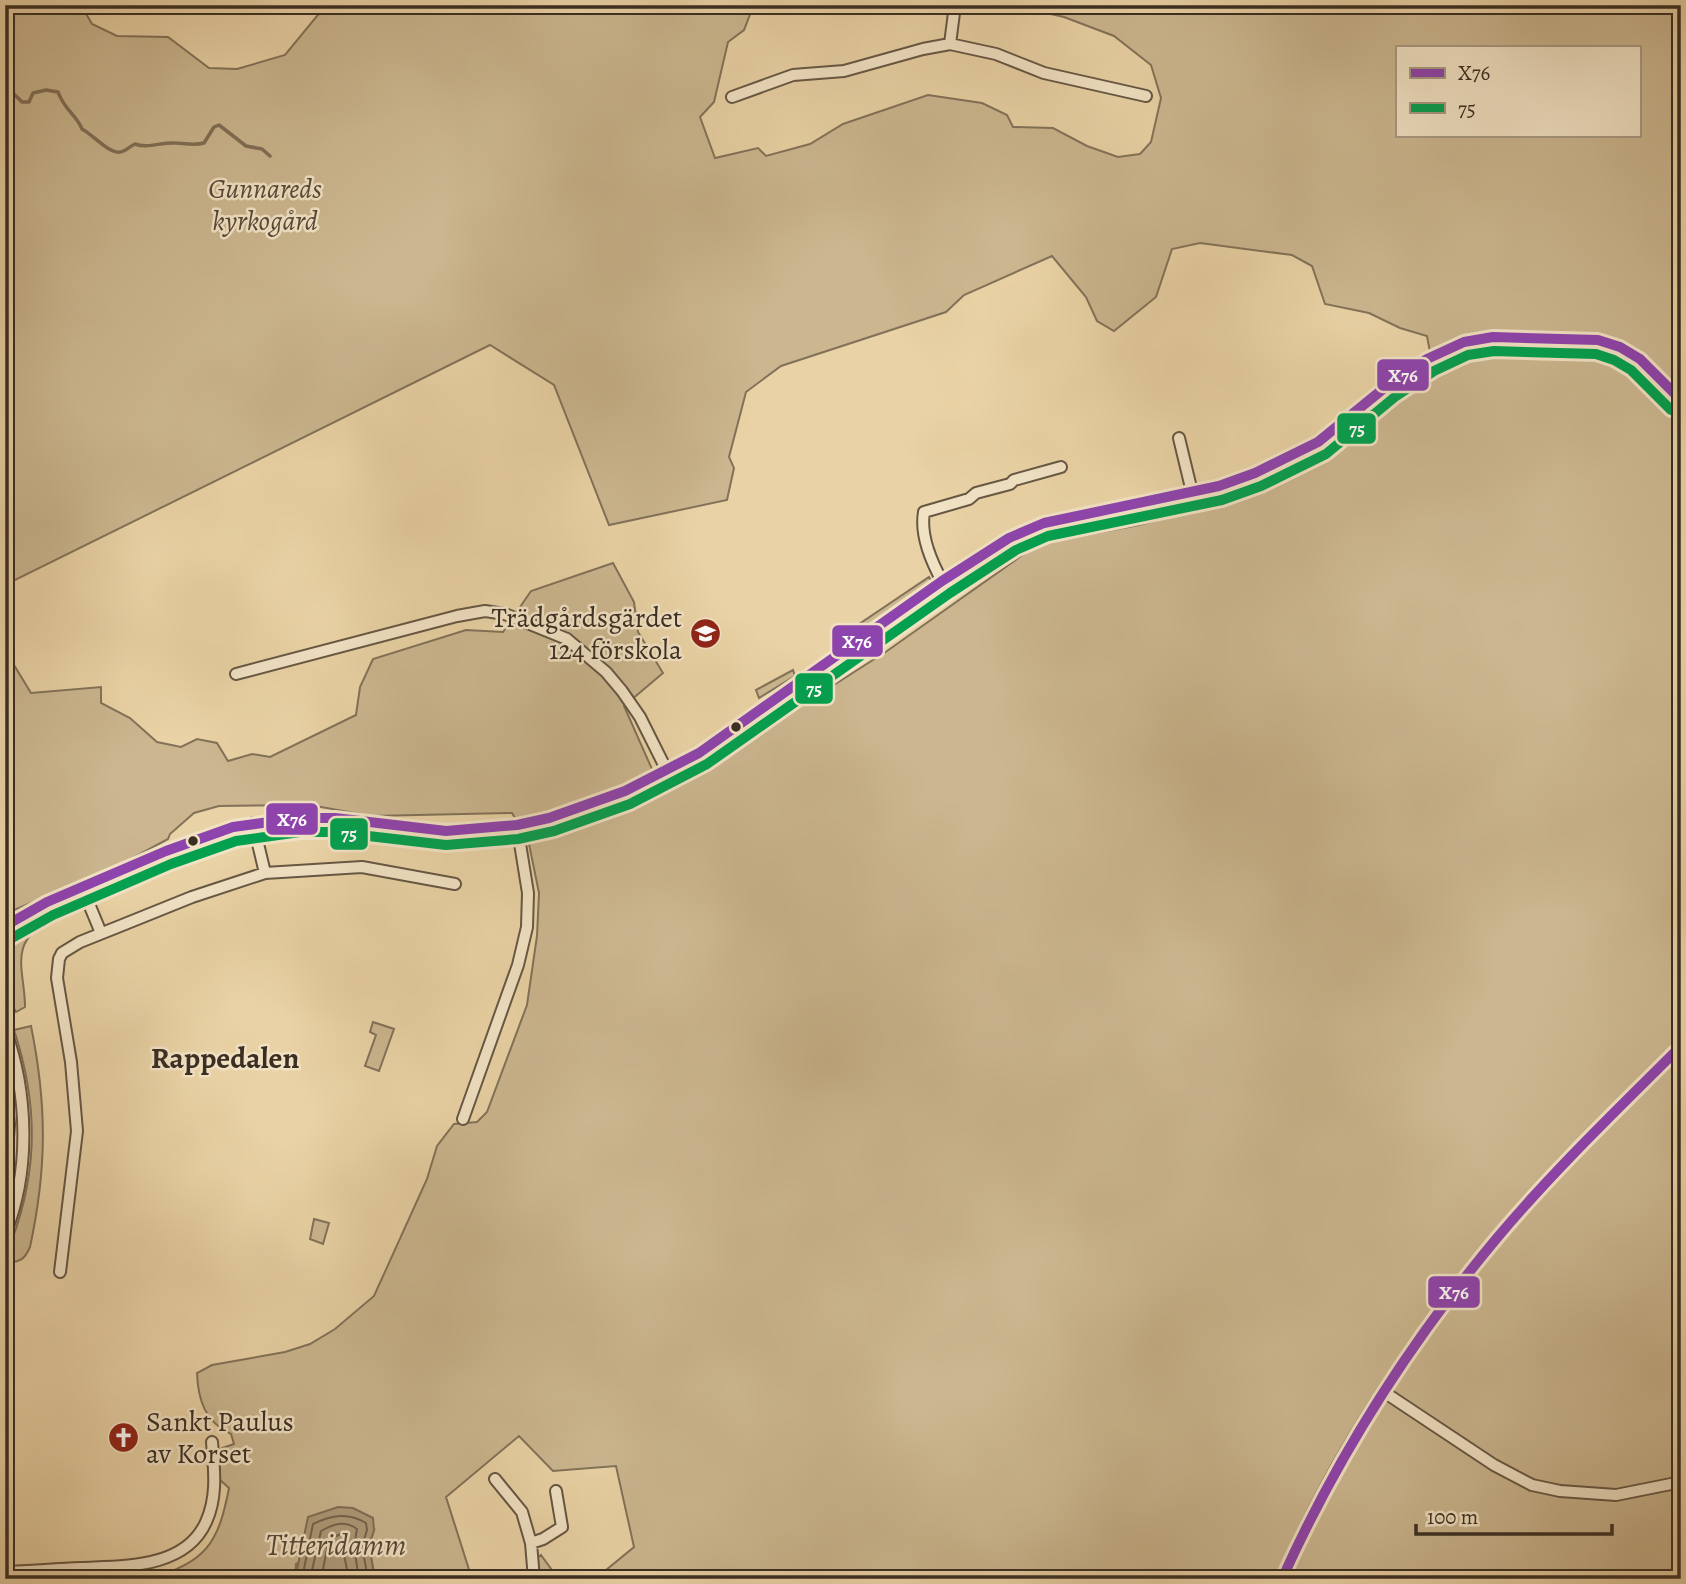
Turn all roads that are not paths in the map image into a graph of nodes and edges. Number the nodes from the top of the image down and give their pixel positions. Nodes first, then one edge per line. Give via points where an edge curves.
1 (955, 5) edge
2 (950, 44) junction
3 (1146, 96) dead end
4 (732, 97) dead end
5 (1681, 400) edge
6 (1179, 438) dead end
7 (1061, 467) dead end
8 (1192, 492) junction
9 (942, 582) junction
10 (236, 674) dead end
11 (667, 771) junction
12 (253, 823) junction
13 (517, 825) junction
14 (265, 873) junction
15 (455, 884) dead end
16 (82, 887) junction
17 (5, 926) edge
18 (101, 933) junction
19 (5, 1029) edge
20 (1681, 1046) edge
21 (9, 1051) edge
22 (5, 1087) edge
23 (463, 1119) dead end
24 (5, 1179) edge
25 (5, 1234) edge
26 (60, 1272) dead end
27 (1384, 1391) junction
28 (212, 1442) dead end
29 (495, 1479) dead end
30 (1681, 1482) edge
31 (556, 1491) dead end
32 (531, 1543) junction
33 (5, 1572) edge
34 (534, 1579) edge
35 (1282, 1579) edge

1 - 2 street
2 - 3 street via 996,54 1044,73
2 - 4 street via 844,71 793,75
5 - 8 street via 1640,359 1598,340 1493,337 1464,342 1388,385 1318,442 1255,473
6 - 8 street
7 - 9 street via 924,512 928,549
8 - 9 street via 1044,523 1009,538
9 - 11 street
10 - 11 street via 457,616 485,611 505,614 567,639 606,672 640,717
11 - 13 street via 584,806
12 - 13 street via 335,818 446,831
12 - 14 street
12 - 16 street via 193,840
13 - 23 street via 528,893 527,927
14 - 15 street via 362,867
14 - 18 street
16 - 17 street
16 - 18 street
18 - 26 street via 66,949 56,968 76,1131
19 - 21 street
20 - 27 street via 1498,1237
21 - 25 street via 19,1080 22,1151 18,1191
22 - 24 street via 9,1124
27 - 30 street via 1532,1485 1616,1495
27 - 35 street via 1319,1500
28 - 33 street via 215,1490 206,1522 194,1540 179,1550 151,1563 121,1567
29 - 32 street via 522,1512
31 - 32 street via 562,1527
32 - 34 street

